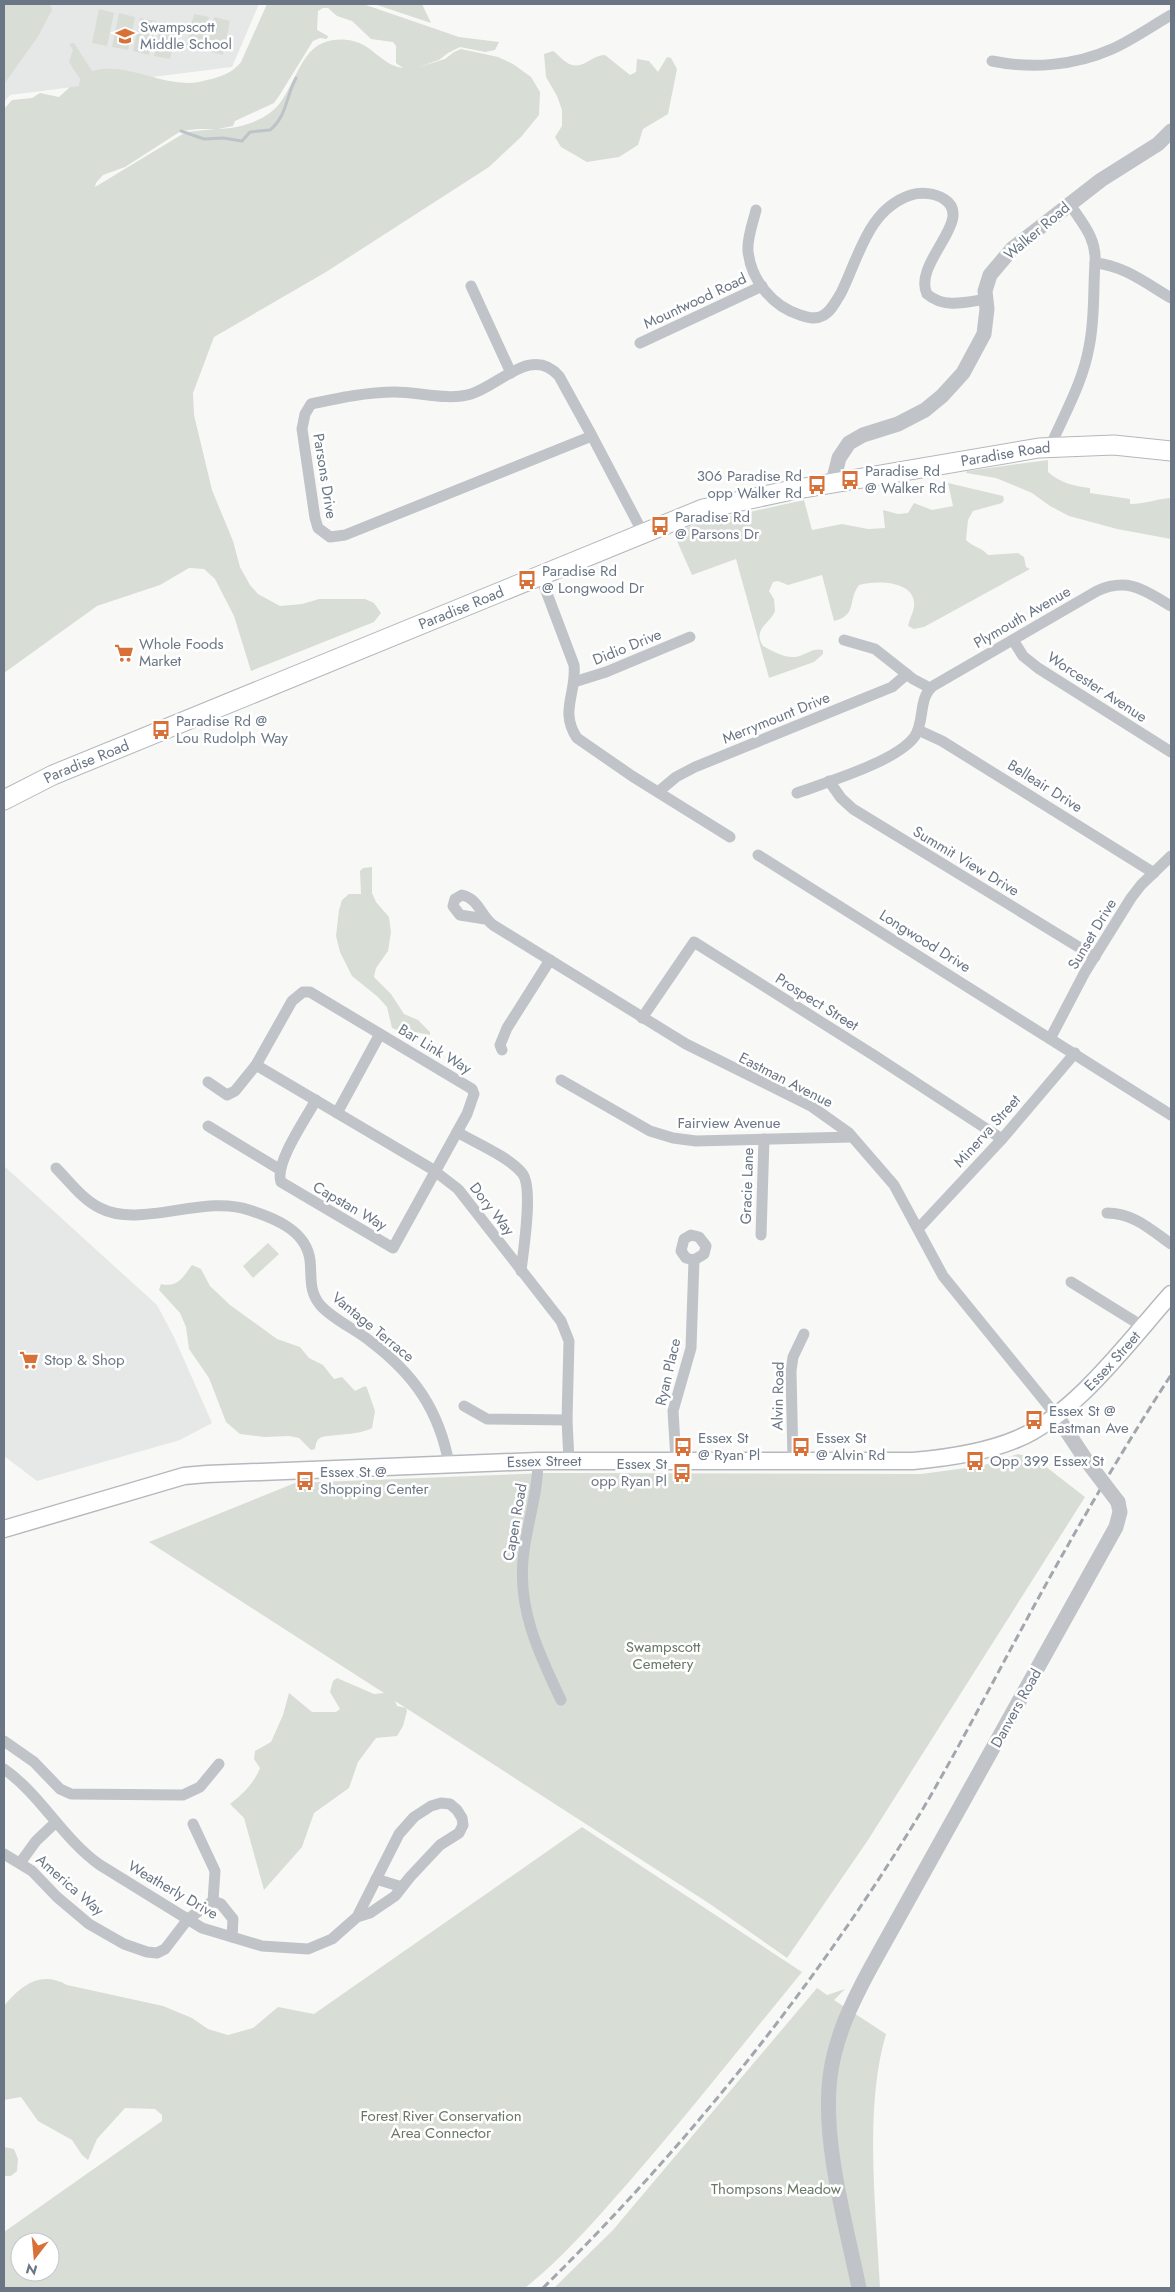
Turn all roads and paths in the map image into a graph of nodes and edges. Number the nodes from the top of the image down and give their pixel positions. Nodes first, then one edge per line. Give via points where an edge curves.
1 (1171, 15) edge
2 (992, 61) dead end
3 (1171, 131) edge
4 (1070, 203) junction
5 (756, 210) dead end
6 (1095, 263) junction
7 (471, 286) dead end
8 (762, 286) junction
9 (1171, 298) edge
10 (986, 299) junction
11 (640, 342) dead end
12 (511, 373) junction
13 (592, 436) junction
14 (1050, 447) junction
15 (1171, 451) edge
16 (834, 482) junction
17 (642, 533) junction
18 (540, 575) junction
19 (1171, 606) edge
20 (690, 637) dead end
21 (844, 640) dead end
22 (1013, 640) junction
23 (907, 674) junction
24 (574, 682) junction
25 (930, 688) junction
26 (918, 730) junction
27 (1171, 752) edge
28 (830, 781) junction
29 (658, 792) junction
30 (797, 793) dead end
31 (4, 800) edge
32 (730, 837) dead end
33 (758, 855) dead end
34 (1171, 856) edge
35 (1154, 873) junction
36 (485, 919) dead end
37 (1095, 957) junction
38 (550, 960) junction
39 (642, 1018) junction
40 (380, 1034) junction
41 (1051, 1037) junction
42 (502, 1050) dead end
43 (1075, 1053) junction
44 (256, 1065) junction
45 (561, 1080) dead end
46 (208, 1082) dead end
47 (316, 1100) junction
48 (337, 1113) junction
49 (1171, 1114) edge
50 (208, 1126) dead end
51 (457, 1132) junction
52 (852, 1137) junction
53 (764, 1139) junction
54 (1002, 1139) junction
55 (56, 1168) dead end
56 (280, 1169) junction
57 (434, 1170) junction
58 (1107, 1213) dead end
59 (918, 1229) junction
60 (761, 1235) dead end
61 (1171, 1244) edge
62 (694, 1260) dead end
63 (521, 1271) junction
64 (1071, 1282) dead end
65 (1171, 1294) edge
66 (1142, 1326) junction
67 (804, 1334) dead end
68 (464, 1406) dead end
69 (1056, 1415) junction
70 (567, 1420) junction
71 (676, 1460) junction
72 (538, 1461) junction
73 (569, 1461) junction
74 (794, 1461) junction
75 (449, 1464) junction
76 (4, 1528) edge
77 (561, 1700) dead end
78 (4, 1740) edge
79 (219, 1764) dead end
80 (4, 1768) edge
81 (56, 1822) junction
82 (193, 1824) dead end
83 (4, 1854) edge
84 (20, 1863) junction
85 (376, 1879) junction
86 (402, 1886) junction
87 (213, 1901) junction
88 (357, 1917) junction
89 (188, 1919) junction
90 (232, 1937) junction
91 (859, 2288) edge

1 - 2 street via 1114,48 1090,57 1044,66
3 - 4 street, Walker Road via 1158,144
4 - 6 street via 1089,232 1095,247
4 - 10 street, Walker Road via 998,264 987,283
5 - 8 street, Mountwood Road via 748,251
6 - 9 street via 1124,271
6 - 14 street via 1087,358
7 - 12 street
8 - 10 street, Mountwood Road via 774,302 790,312 806,317 822,316 836,301 882,212 900,198 922,193 945,199 950,204 953,220 952,228 927,269 924,282 927,294 952,304
8 - 11 street, Mountwood Road
10 - 16 street, Walker Road via 984,334 963,373 925,410 849,443 839,458
12 - 13 street, Parsons Drive via 536,363 553,368
12 - 13 street, Parsons Drive via 465,395 382,392 311,404 302,428 318,528 330,537 345,535
13 - 17 street, Parsons Drive
14 - 15 highway, Paradise Road via 1114,444
14 - 16 highway, Paradise Road
16 - 17 highway, Paradise Road via 703,509
17 - 18 highway, Paradise Road
18 - 24 street via 571,657
18 - 31 highway, Paradise Road via 53,775
19 - 22 street, Plymouth Avenue via 1138,588 1115,584 1097,591
20 - 24 street, Didio Drive
21 - 23 street via 875,649
22 - 25 street, Plymouth Avenue
22 - 27 street, Worcester Avenue via 1017,649 1034,665
23 - 25 street
23 - 29 street, Merrymount Drive via 881,692 695,767
24 - 29 street via 568,711 571,730 577,738
25 - 26 street via 924,698
26 - 28 street via 901,750
26 - 35 street, Belleair Drive via 950,746
28 - 30 street
28 - 37 street, Summit View Drive via 840,798 852,809
29 - 32 street
33 - 41 street, Longwood Drive
34 - 35 street, Sunset Drive
35 - 37 street, Sunset Drive via 1131,898
36 - 38 street, Eastman Avenue
37 - 41 street, Sunset Drive
38 - 39 street, Eastman Avenue
38 - 42 street via 504,1032 500,1045
39 - 52 street, Eastman Avenue via 719,1062 811,1106
39 - 54 street, Prospect Street via 694,942
40 - 44 street, Bar Link Way via 310,992 303,992 297,995
40 - 48 street, Bar Link Way
40 - 51 street, Bar Link Way via 472,1090 471,1107
41 - 43 street, Longwood Drive
43 - 49 street, Longwood Drive
43 - 54 street, Minerva Street
44 - 46 street via 227,1095
44 - 47 street, Dory Way
45 - 53 street, Fairview Avenue via 637,1125 662,1136 696,1140
47 - 48 street, Dory Way
47 - 56 street
48 - 57 street, Dory Way
50 - 56 street
51 - 57 street, Bar Link Way
51 - 63 street via 510,1163 525,1177 527,1193
52 - 53 street, Fairview Avenue
52 - 59 street, Eastman Avenue via 894,1185
53 - 60 street, Gracie Lane
54 - 59 street, Minerva Street
55 - 75 street, Vantage Terrace via 83,1197 108,1211 124,1214 231,1204 257,1212 295,1232 307,1248 310,1285 316,1300 328,1313 378,1347 416,1384 436,1417
56 - 57 street, Capstan Way via 281,1182 393,1248
57 - 63 street, Dory Way via 472,1204
58 - 61 street via 1130,1216
59 - 69 street, Eastman Avenue via 943,1276
62 - 71 street, Ryan Place via 691,1348 673,1411
63 - 70 street, Dory Way via 566,1331 569,1341
64 - 66 street
65 - 66 main road, Essex Street
66 - 69 main road, Essex Street via 1089,1385
67 - 74 street, Alvin Road via 793,1357 791,1371
68 - 70 street via 487,1420
69 - 74 main road, Essex Street via 1018,1439 950,1456 913,1460
69 - 91 street, Danvers Road, bridge via 1118,1502 1120,1512 1116,1526 851,2005 836,2048 830,2076 830,2143
70 - 73 street, Dory Way
71 - 73 main road, Essex Street
71 - 74 main road, Essex Street
72 - 73 main road, Essex Street
72 - 75 main road, Essex Street
72 - 77 street, Capen Road via 536,1499 523,1560 523,1594 533,1640
75 - 76 main road, Essex Street via 184,1476
78 - 79 street via 34,1762 60,1789 71,1794 183,1795 200,1787
80 - 81 street, Weatherly Drive
81 - 84 street
81 - 89 street, Weatherly Drive via 88,1857
82 - 87 street via 215,1871
83 - 84 street, America Way
84 - 89 street, America Way via 89,1924 137,1949 156,1952 165,1949
85 - 86 street
85 - 86 street, Weatherly Drive via 405,1826 430,1806 450,1804 462,1818 459,1833 440,1845
85 - 88 street, Weatherly Drive
86 - 88 street, Weatherly Drive via 395,1896 370,1914
87 - 89 street
87 - 90 street via 221,1904 233,1918
88 - 90 street, Weatherly Drive via 332,1939 308,1950 274,1948
89 - 90 street, Weatherly Drive via 202,1928

